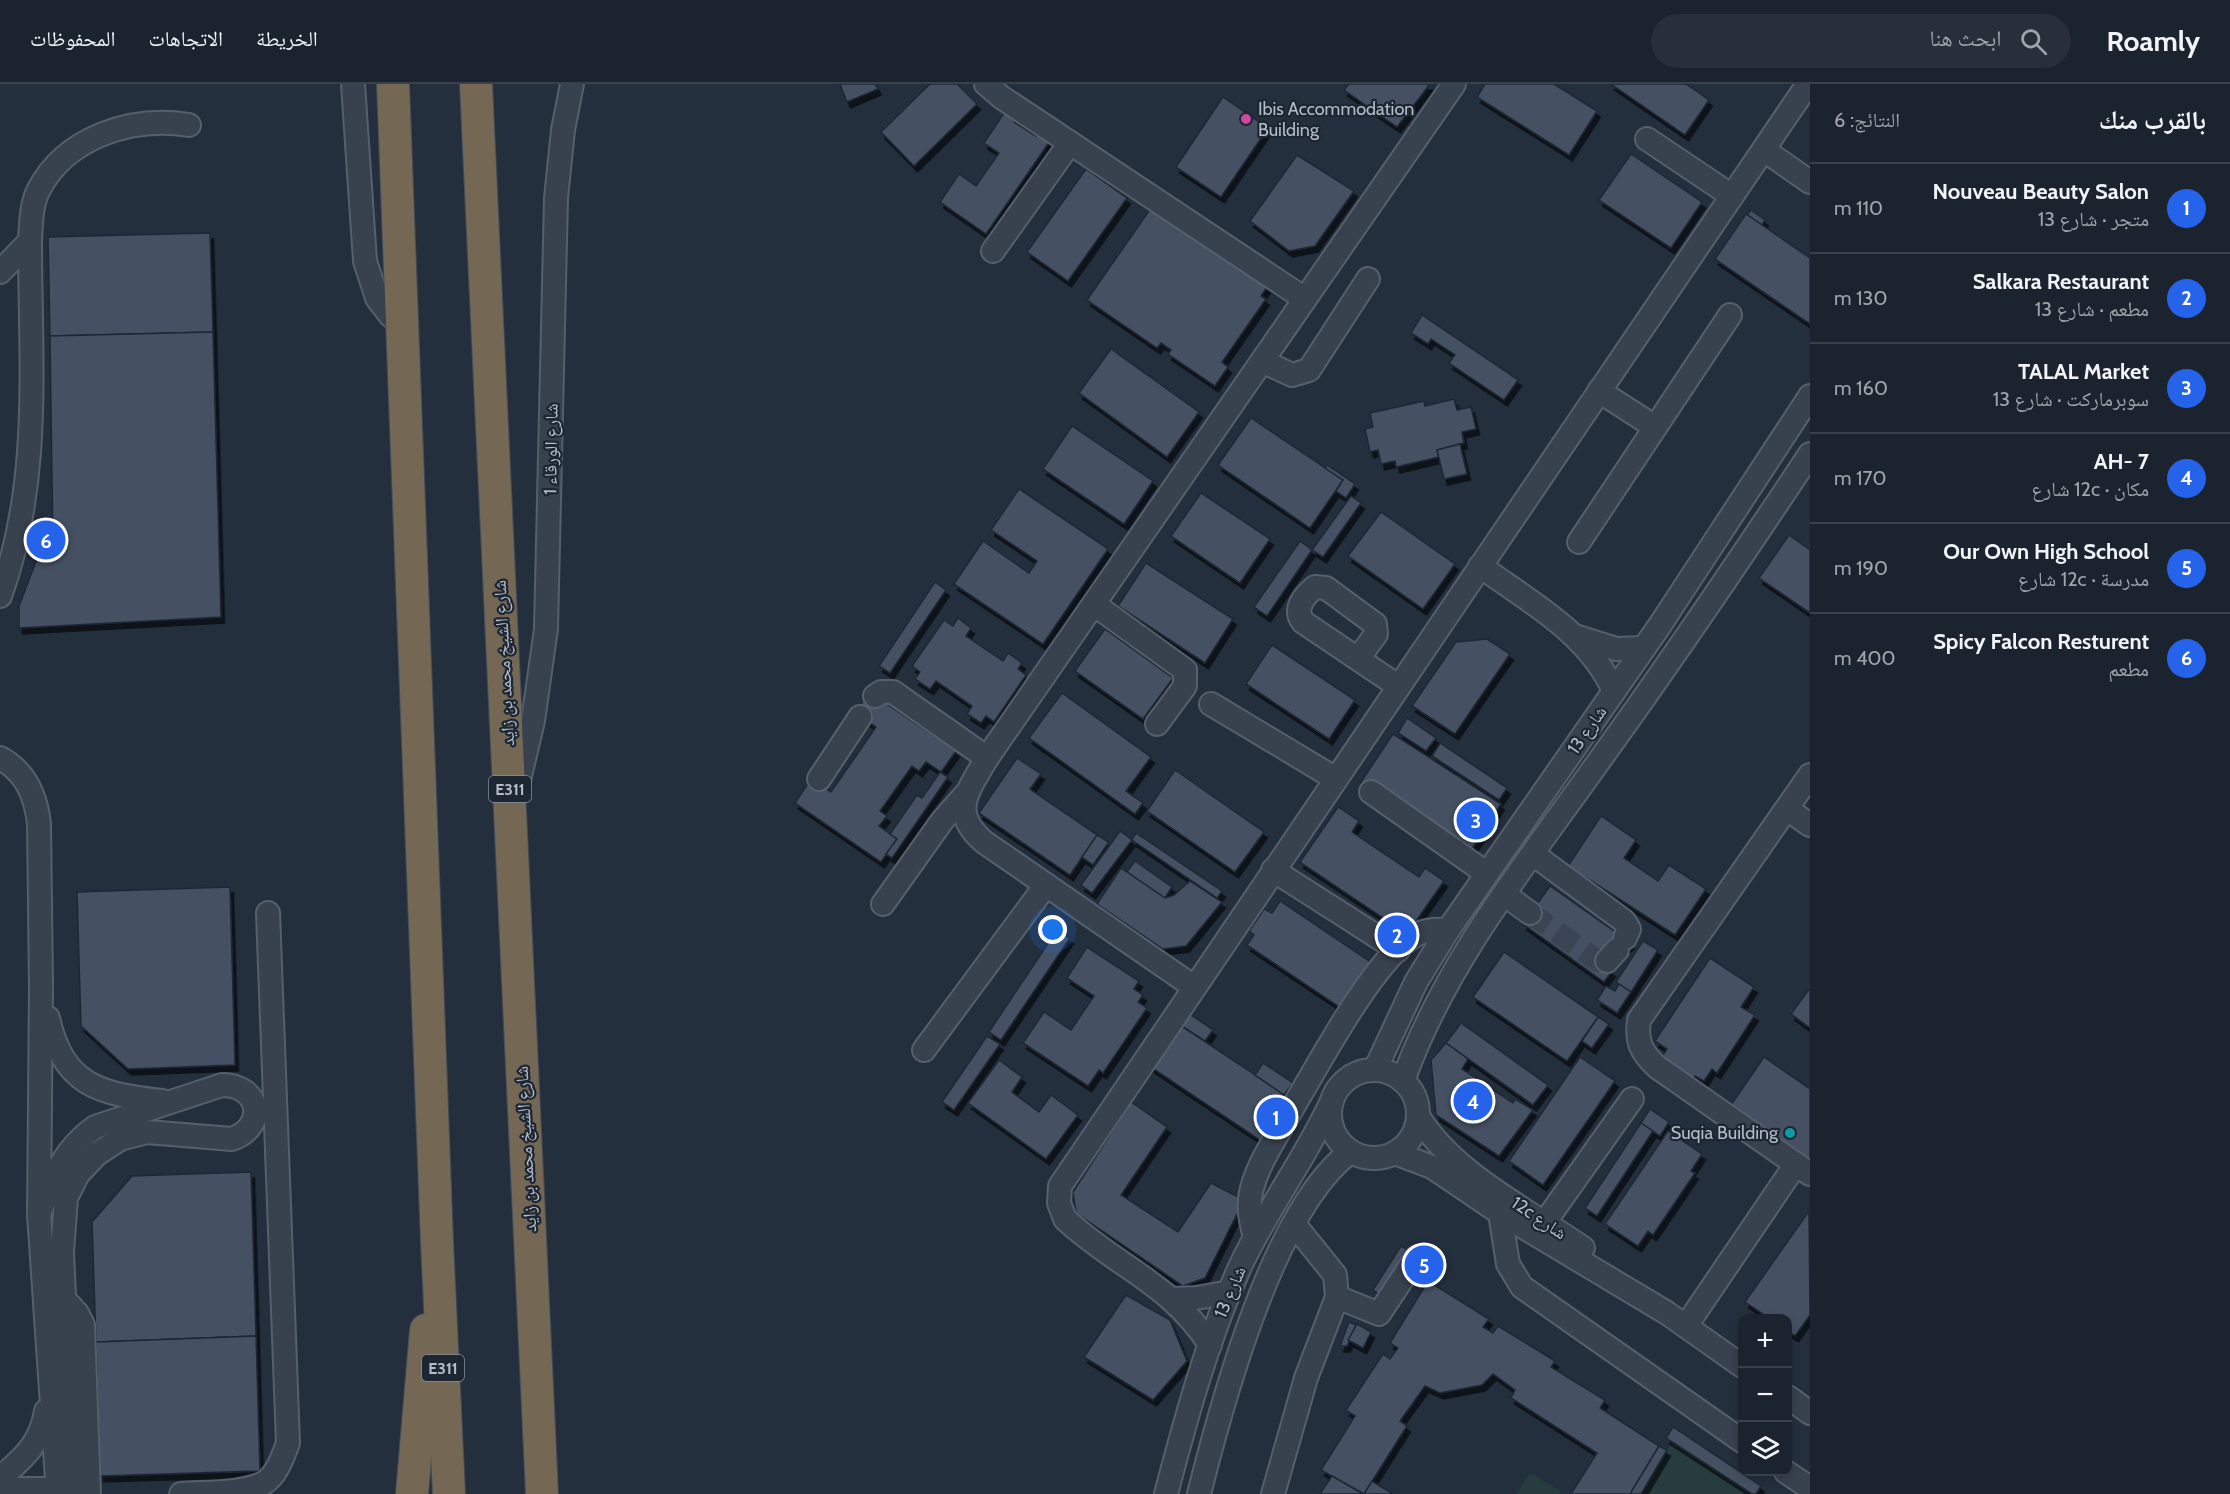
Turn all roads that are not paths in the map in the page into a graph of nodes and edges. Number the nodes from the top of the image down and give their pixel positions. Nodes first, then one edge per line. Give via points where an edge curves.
1 (393, 84) edge
2 (476, 84) edge
3 (493, 84) edge
4 (572, 84) edge
5 (986, 84) edge
6 (1454, 84) edge
7 (1808, 84) edge
8 (352, 89) edge
9 (477, 117) junction
10 (189, 124) dead end
11 (1647, 139) dead end
12 (1070, 143) junction
13 (1764, 150) junction
14 (1810, 182) edge
15 (1732, 196) junction
16 (30, 241) junction
17 (993, 251) dead end
18 (0, 272) edge
19 (1368, 279) dead end
20 (1305, 299) junction
21 (1730, 315) dead end
22 (402, 325) junction
23 (1262, 362) junction
24 (1599, 391) junction
25 (1810, 396) edge
26 (1655, 427) junction
27 (1810, 454) edge
28 (1579, 542) dead end
29 (1480, 566) junction
30 (0, 596) edge
31 (1095, 605) junction
32 (1576, 637) junction
33 (1643, 648) junction
34 (1358, 659) dead end
35 (1398, 686) junction
36 (1614, 691) junction
37 (875, 696) dead end
38 (1211, 705) dead end
39 (860, 717) dead end
40 (1157, 724) dead end
41 (0, 758) edge
42 (987, 758) junction
43 (1810, 775) edge
44 (819, 779) dead end
45 (1336, 779) junction
46 (1371, 792) dead end
47 (965, 795) junction
48 (1787, 809) junction
49 (511, 812) junction
50 (1810, 825) edge
51 (1533, 854) junction
52 (1274, 870) junction
53 (1486, 873) junction
54 (1046, 885) junction
55 (1505, 895) junction
56 (883, 904) dead end
57 (268, 913) dead end
58 (1530, 913) tunnel mouth
59 (1448, 930) junction
60 (1398, 950) junction
61 (1616, 950) dead end
62 (41, 987) junction
63 (1194, 987) junction
64 (924, 1050) dead end
65 (1375, 1070) junction
66 (1403, 1081) junction
67 (1632, 1099) dead end
68 (169, 1102) junction
69 (1330, 1105) junction
70 (1418, 1116) junction
71 (1350, 1152) junction
72 (1395, 1153) junction
73 (1803, 1169) edge
74 (1500, 1213) junction
75 (39, 1214) junction
76 (1545, 1222) junction
77 (1294, 1224) junction
78 (1255, 1237) junction
79 (437, 1242) junction
80 (1416, 1258) dead end
81 (1230, 1292) junction
82 (1337, 1297) junction
83 (1173, 1299) junction
84 (1667, 1313) junction
85 (1686, 1326) junction
86 (1209, 1345) junction
87 (1738, 1362) edge
88 (49, 1368) junction
89 (1792, 1400) edge
90 (1810, 1413) edge
91 (1738, 1438) edge
92 (1792, 1476) edge
93 (0, 1478) edge
94 (69, 1487) edge
95 (1810, 1488) edge
96 (0, 1489) edge
97 (10, 1494) edge
98 (181, 1494) edge
99 (412, 1494) edge
100 (449, 1494) edge
101 (542, 1494) edge
102 (1166, 1494) edge
103 (1199, 1494) edge
104 (1273, 1494) edge

1 - 22 highway, E311
2 - 9 highway, شارع الشيخ محمد بن زايد / E311
3 - 9 street
4 - 49 street, شارع الورقاء 1 via 562,130 556,198 546,628 533,721
5 - 12 street
6 - 20 street
7 - 13 street
8 - 22 street via 369,278 377,298
9 - 49 highway, شارع الشيخ محمد بن زايد / E311
10 - 16 street via 132,125 109,131 80,146 55,168 38,192
11 - 15 street
12 - 17 street
12 - 20 street
13 - 14 street
13 - 15 street
15 - 24 street
16 - 18 street
16 - 30 street via 28,487 16,547
19 - 23 street via 1309,370 1292,375
20 - 23 street
21 - 26 street
22 - 79 highway, E311
23 - 31 street
24 - 26 street
24 - 29 street
25 - 33 street, شارع 13
26 - 28 street
27 - 51 street, شارع 13 via 1685,642
29 - 32 street
29 - 35 street
31 - 40 street via 1185,670 1185,686
31 - 42 street
32 - 33 street via 1602,646
32 - 36 street via 1598,661
33 - 36 street, شارع 13
34 - 35 street
35 - 45 street
36 - 53 street, شارع 13
37 - 42 street via 887,691 899,695
38 - 45 street
39 - 44 street
41 - 62 street via 21,775 37,806
42 - 47 street
43 - 48 street
45 - 52 street
46 - 53 street
47 - 54 street via 964,813 970,830
47 - 56 street
48 - 50 street
48 - 73 street via 1639,1020 1637,1038 1643,1054 1657,1067
49 - 101 highway, شارع الشيخ محمد بن زايد / E311
51 - 55 street, شارع 13
51 - 61 street via 1624,921 1629,929
52 - 60 street
52 - 63 street
53 - 59 street, شارع 13
54 - 63 street
54 - 64 street
55 - 58 street
55 - 66 street, شارع 13 via 1443,988
57 - 98 street via 288,1443 279,1466 266,1482 242,1490
59 - 60 street via 1420,933
59 - 65 street, شارع 13 via 1411,991
60 - 78 street via 1345,1022 1266,1154 1251,1192 1249,1215
62 - 68 street via 55,1045 67,1065 85,1082 106,1093
62 - 75 street
63 - 83 street via 1060,1186 1059,1203 1065,1219
65 - 66 street
65 - 69 street via 1346,1079
66 - 70 street via 1415,1096
67 - 76 street
68 - 75 street via 95,1127 78,1140 64,1156
68 - 94 street via 222,1085 235,1085 254,1101 256,1113 248,1130 232,1139 147,1132 120,1139 97,1154 78,1174 66,1198 62,1225
69 - 71 street via 1332,1132
69 - 78 street, شارع 13 via 1307,1152
70 - 72 street via 1412,1137
70 - 76 street, 12c شارع via 1452,1159
71 - 72 street via 1377,1159
71 - 77 street, شارع 13 via 1318,1184
72 - 74 street, 12c شارع via 1432,1167
73 - 85 street
74 - 84 street, 12c شارع
74 - 91 street via 1508,1264 1522,1287
75 - 88 street
76 - 84 street, 12c شارع via 1639,1286
77 - 82 street via 1335,1275
77 - 103 street, شارع 13 via 1236,1362
78 - 81 street, شارع 13
79 - 99 highway via 420,1380
79 - 100 highway, E311
80 - 82 street via 1379,1314
81 - 83 street
81 - 86 street, شارع 13
82 - 104 street via 1306,1378
83 - 86 street
84 - 85 street, 12c شارع
85 - 87 street, 12c شارع
86 - 102 street, شارع 13
88 - 93 street via 46,1409 38,1440
88 - 94 street
89 - 90 street
92 - 95 street
93 - 94 street
94 - 96 street
96 - 97 street

